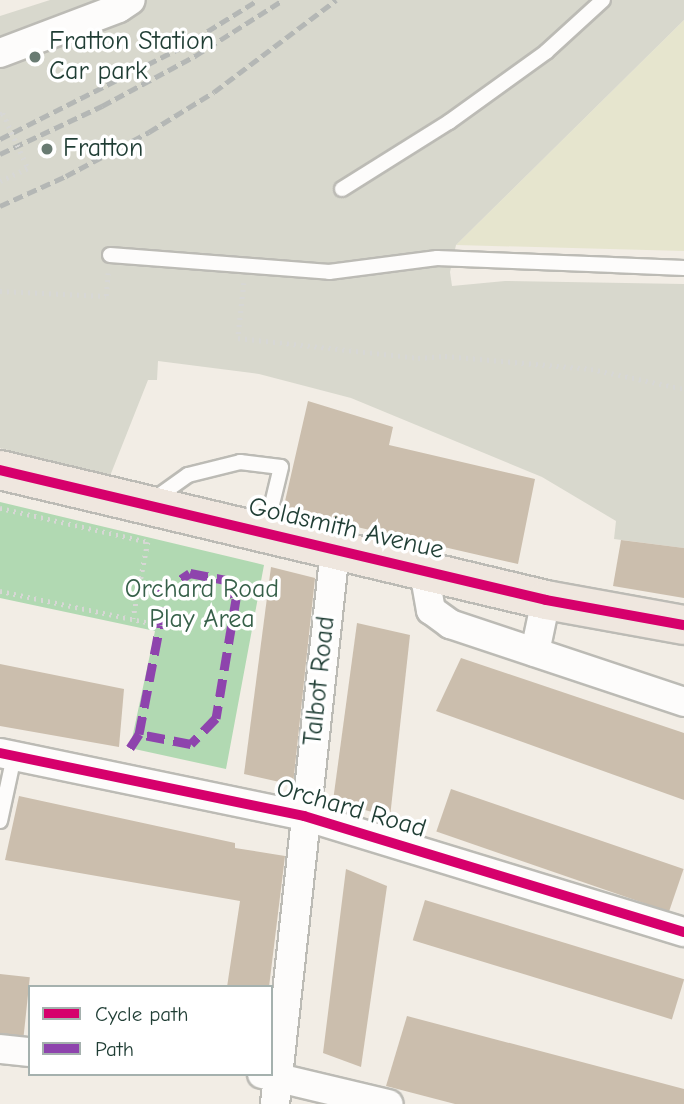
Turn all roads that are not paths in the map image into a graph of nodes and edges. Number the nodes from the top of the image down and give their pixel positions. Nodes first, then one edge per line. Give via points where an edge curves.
1 (131, 0) edge
2 (603, 0) edge
3 (0, 53) edge
4 (342, 189) dead end
5 (110, 255) road end
6 (684, 268) edge
7 (0, 470) edge
8 (146, 505) junction
9 (265, 533) junction
10 (335, 550) junction
11 (424, 571) junction
12 (546, 600) junction
13 (684, 625) edge
14 (535, 652) junction
15 (684, 702) edge
16 (7, 755) edge
17 (304, 816) junction
18 (0, 821) edge
19 (684, 932) edge
20 (0, 1049) edge
21 (28, 1052) edge
22 (273, 1052) edge
23 (270, 1076) edge
24 (273, 1076) edge
25 (275, 1104) edge
26 (388, 1104) edge

1 - 3 street
2 - 4 lane via 546,52 449,122
5 - 6 lane via 329,272 436,258
7 - 8 main road, Goldsmith Avenue
8 - 9 main road, Goldsmith Avenue
8 - 9 lane via 188,475 240,462 281,467
9 - 10 main road, Goldsmith Avenue
10 - 11 main road, Goldsmith Avenue
10 - 17 street, Talbot Road
11 - 12 main road, Goldsmith Avenue
11 - 14 street via 431,610 450,624
12 - 13 main road, Goldsmith Avenue
12 - 14 street
14 - 15 street
16 - 17 street, Orchard Road
16 - 18 lane
17 - 19 street, Orchard Road
17 - 22 street, Talbot Road
20 - 21 street
23 - 25 street, Talbot Road
24 - 26 street

